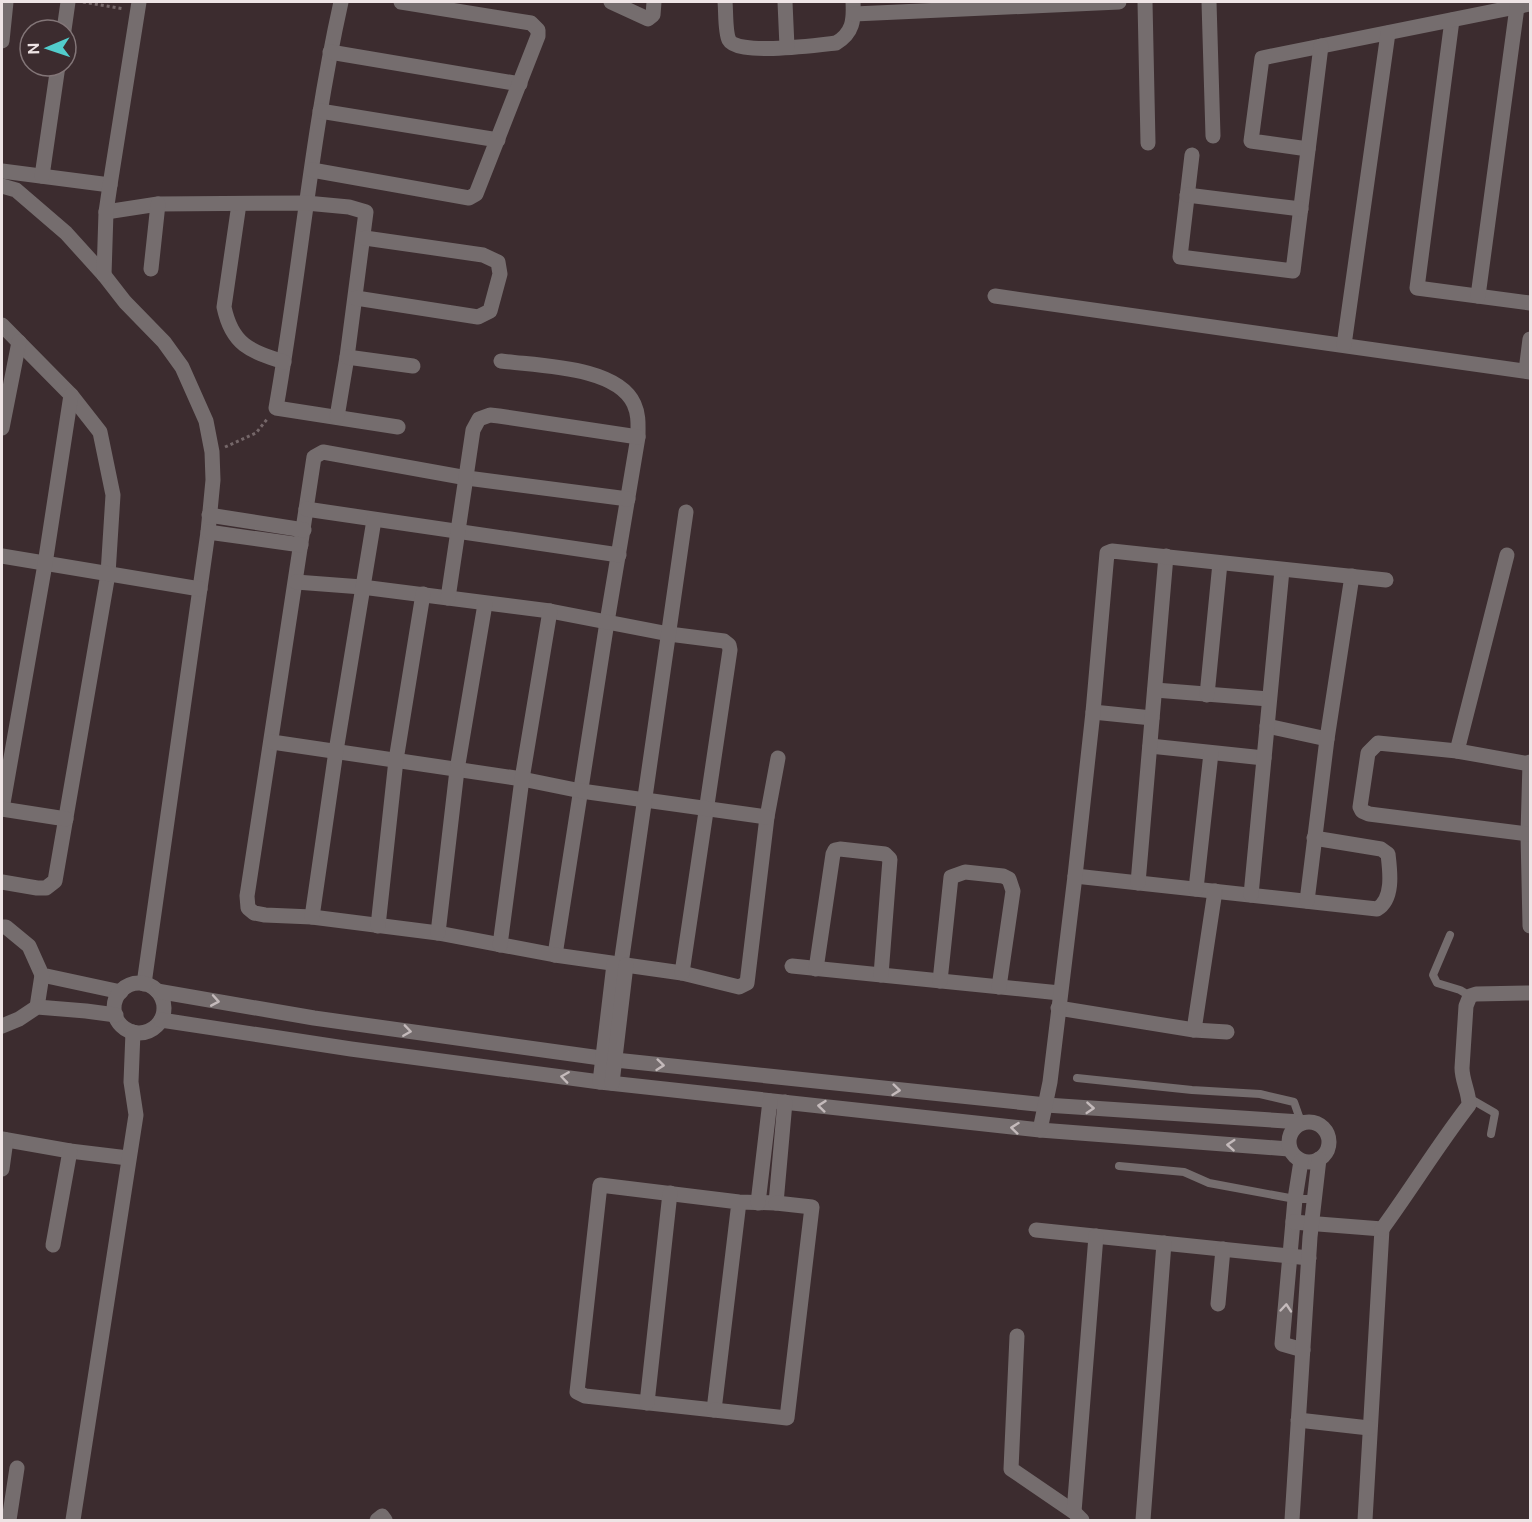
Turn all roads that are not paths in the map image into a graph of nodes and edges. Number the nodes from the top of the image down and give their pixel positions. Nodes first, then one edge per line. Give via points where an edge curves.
1 (6, 2) edge
2 (68, 2) edge
3 (341, 2) edge
4 (401, 2) edge
5 (611, 2) edge
6 (654, 2) edge
7 (725, 2) edge
8 (785, 2) edge
9 (1119, 2) edge
10 (1145, 2) edge
11 (1209, 2) edge
12 (1044, 3) edge
13 (1524, 5) edge
14 (138, 7) edge
15 (853, 8) edge
16 (66, 18) edge
17 (1452, 20) junction
18 (1388, 33) junction
19 (2, 41) edge
20 (1321, 46) junction
21 (787, 47) junction
22 (330, 52) junction
23 (56, 78) edge
24 (520, 84) junction
25 (321, 111) junction
26 (1213, 136) dead end
27 (498, 140) junction
28 (1148, 143) dead end
29 (1308, 148) junction
30 (1192, 155) dead end
31 (312, 170) junction
32 (2, 171) edge
33 (42, 176) junction
34 (110, 185) junction
35 (2, 186) edge
36 (1187, 195) junction
37 (306, 202) junction
38 (158, 204) junction
39 (239, 204) junction
40 (1301, 209) junction
41 (106, 212) junction
42 (364, 238) junction
43 (151, 269) dead end
44 (104, 275) junction
45 (995, 296) dead end
46 (1478, 296) junction
47 (356, 298) junction
48 (1530, 303) edge
49 (2, 325) edge
50 (1530, 339) edge
51 (19, 342) junction
52 (1344, 345) junction
53 (347, 357) junction
54 (501, 360) dead end
55 (284, 362) junction
56 (412, 366) dead end
57 (1528, 372) edge
58 (71, 395) junction
59 (337, 417) junction
60 (2, 428) edge
61 (398, 428) dead end
62 (638, 436) junction
63 (467, 477) junction
64 (628, 499) junction
65 (306, 509) junction
66 (686, 512) dead end
67 (209, 515) junction
68 (374, 520) junction
69 (208, 532) junction
70 (458, 533) junction
71 (302, 538) junction
72 (619, 555) junction
73 (1507, 555) dead end
74 (2, 556) edge
75 (1166, 556) junction
76 (1220, 563) junction
77 (45, 564) junction
78 (1282, 570) junction
79 (108, 574) junction
80 (1352, 576) junction
81 (1386, 580) dead end
82 (296, 582) junction
83 (362, 587) junction
84 (200, 589) junction
85 (423, 594) junction
86 (448, 598) junction
87 (485, 604) junction
88 (550, 611) junction
89 (607, 622) junction
90 (669, 634) junction
91 (1155, 690) junction
92 (1207, 695) junction
93 (1269, 699) junction
94 (1093, 712) junction
95 (1152, 718) junction
96 (1267, 726) junction
97 (1327, 739) junction
98 (272, 742) junction
99 (1150, 746) junction
100 (336, 751) junction
101 (1457, 751) junction
102 (1211, 753) junction
103 (778, 758) dead end
104 (1264, 758) junction
105 (396, 760) junction
106 (1530, 763) edge
107 (458, 770) junction
108 (522, 779) junction
109 (581, 791) junction
110 (646, 800) junction
111 (708, 808) junction
112 (2, 809) edge
113 (767, 817) junction
114 (66, 819) junction
115 (1528, 834) junction
116 (1314, 838) junction
117 (1075, 876) junction
118 (2, 882) edge
119 (1138, 883) junction
120 (1196, 889) junction
121 (1215, 891) junction
122 (1251, 895) junction
123 (1307, 902) junction
124 (312, 917) junction
125 (378, 926) junction
126 (1530, 926) edge
127 (2, 927) edge
128 (438, 933) junction
129 (1450, 934) dead end
130 (500, 945) junction
131 (555, 955) junction
132 (621, 964) junction
133 (792, 966) dead end
134 (816, 969) junction
135 (682, 973) junction
136 (42, 975) junction
137 (881, 975) junction
138 (940, 981) junction
139 (150, 987) junction
140 (999, 987) junction
141 (121, 992) junction
142 (1530, 993) edge
143 (1470, 996) junction
144 (1059, 1001) junction
145 (37, 1007) junction
146 (116, 1015) junction
147 (161, 1020) junction
148 (2, 1026) edge
149 (1194, 1030) junction
150 (133, 1032) junction
151 (1227, 1032) dead end
152 (608, 1059) junction
153 (1077, 1078) dead end
154 (606, 1082) junction
155 (1469, 1098) junction
156 (777, 1101) junction
157 (1046, 1106) junction
158 (1176, 1114) junction
159 (1301, 1122) junction
160 (1040, 1130) junction
161 (1491, 1134) dead end
162 (4, 1140) edge
163 (1174, 1140) junction
164 (1289, 1149) junction
165 (70, 1151) junction
166 (128, 1158) junction
167 (1319, 1160) junction
168 (1301, 1161) junction
169 (1119, 1166) dead end
170 (2, 1169) edge
171 (670, 1193) junction
172 (1294, 1199) junction
173 (1314, 1199) junction
174 (739, 1202) junction
175 (758, 1203) junction
176 (776, 1203) junction
177 (1293, 1222) junction
178 (1311, 1223) junction
179 (1382, 1229) junction
180 (1036, 1230) dead end
181 (1096, 1236) junction
182 (1164, 1243) junction
183 (53, 1245) dead end
184 (1223, 1249) junction
185 (1291, 1256) junction
186 (1309, 1258) junction
187 (1218, 1304) dead end
188 (1017, 1336) dead end
189 (1303, 1350) junction
190 (647, 1403) junction
191 (714, 1410) junction
192 (1298, 1420) junction
193 (1369, 1428) junction
194 (18, 1468) dead end
195 (1078, 1516) edge
196 (9, 1521) edge
197 (73, 1521) edge
198 (377, 1521) edge
199 (385, 1521) edge
200 (1143, 1521) edge
201 (1292, 1521) edge
202 (1365, 1521) edge

1 - 19 street
2 - 16 street
3 - 22 street
4 - 24 street via 531,22 538,36
5 - 6 street via 648,19 653,15
7 - 21 street via 733,44 744,48
8 - 21 street
9 - 12 street
10 - 28 street
11 - 26 street
12 - 15 street
13 - 17 street
13 - 46 street
14 - 34 street
15 - 21 street via 845,38 836,43
17 - 18 street
17 - 46 street via 1417,288
18 - 20 street
18 - 52 street
20 - 29 street
20 - 29 street via 1262,58 1251,141
22 - 24 street
22 - 25 street
23 - 33 street
24 - 27 street
25 - 27 street
25 - 31 street
27 - 31 street via 477,194 469,198
29 - 40 street
30 - 36 street
31 - 37 street
32 - 33 street
33 - 34 street
34 - 41 street
35 - 44 street via 16,190 66,233
36 - 40 street
36 - 40 street via 1180,257 1203,260 1293,271
37 - 39 street
37 - 42 street via 366,212
37 - 55 street
38 - 39 street
38 - 41 street
38 - 43 street
39 - 55 street via 224,307 228,322 240,342
41 - 44 street
42 - 47 street
42 - 47 street via 483,255 498,262 500,274 490,311 478,316
44 - 67 street via 182,367 206,421 213,480
45 - 52 street
46 - 48 street
47 - 53 street
49 - 51 street
50 - 57 street
51 - 58 street
51 - 60 street
52 - 57 street
53 - 56 street
53 - 59 street
54 - 62 street via 594,374 614,382 634,403
55 - 59 street via 276,408
58 - 77 street
58 - 79 street via 100,432 113,495
59 - 61 street
62 - 63 street via 484,416 473,430
62 - 64 street
63 - 64 street
63 - 65 street via 323,452 312,462
63 - 70 street
64 - 72 street
65 - 68 street
65 - 71 street
66 - 90 street
67 - 69 street
67 - 71 street
68 - 70 street
68 - 83 street
69 - 71 street
69 - 84 street
70 - 72 street
70 - 86 street
71 - 82 street
72 - 89 street
73 - 101 street
74 - 77 street
75 - 76 street
75 - 91 street
75 - 94 street via 1107,553
76 - 78 street
76 - 92 street
77 - 79 street
77 - 112 street
78 - 80 street
78 - 93 street
79 - 84 street
79 - 114 street
80 - 81 street
80 - 97 street
82 - 83 street
82 - 98 street
83 - 85 street
83 - 100 street
84 - 139 street
85 - 86 street
85 - 105 street
86 - 87 street
87 - 88 street
87 - 107 street
88 - 89 street
88 - 108 street
89 - 90 street
89 - 109 street
90 - 110 street
90 - 111 street via 724,641 729,645
91 - 92 street
91 - 95 street
92 - 93 street
93 - 96 street
94 - 95 street
94 - 117 street
95 - 99 street
96 - 97 street
96 - 104 street
97 - 116 street
98 - 100 street
98 - 124 street via 248,908 265,915
99 - 102 street
99 - 119 street
100 - 105 street
100 - 124 street
101 - 106 street
101 - 115 street via 1378,743 1368,753 1362,811
102 - 104 street
102 - 120 street
103 - 113 street
104 - 122 street
105 - 107 street
105 - 125 street
106 - 115 street
107 - 108 street
107 - 128 street
108 - 109 street
108 - 130 street
109 - 110 street
109 - 131 street
110 - 111 street
110 - 132 street
111 - 113 street
111 - 135 street
112 - 114 street
113 - 135 street via 747,983 739,987
114 - 118 street via 55,881 46,888
115 - 126 street
116 - 123 street
116 - 123 street via 1381,849 1388,854 1388,897 1377,909
117 - 119 street
117 - 144 street
119 - 120 street
120 - 121 street
121 - 122 street
121 - 149 street
122 - 123 street
124 - 125 street
125 - 128 street
127 - 136 street via 29,946
128 - 130 street
129 - 143 lane via 1432,975 1437,983
130 - 131 street
131 - 132 street
132 - 135 street
132 - 152 street
133 - 134 street
134 - 137 street
134 - 137 street via 833,854 840,849 885,854 890,859
136 - 141 street
136 - 145 street
137 - 138 street
138 - 140 street
138 - 140 street via 951,877 965,873 1003,876 1009,879 1013,891
139 - 141 street via 128,986
139 - 147 street via 164,1005
139 -> 152 street via 314,1018
140 - 144 street
141 - 146 street
142 - 143 street
143 - 155 street via 1462,1068
144 - 149 street
144 - 157 street
145 - 146 street
145 - 148 street
146 - 150 street via 125,1029
147 - 150 street via 152,1030
154 -> 147 street
149 - 151 street
150 - 166 street via 130,1082 136,1115
152 - 154 street
152 -> 157 street
153 - 159 lane via 1260,1094 1294,1102
154 - 156 street
155 - 161 lane via 1495,1113
155 - 179 street via 1469,1105
160 -> 156 street
156 - 175 street
156 - 176 street
157 -> 158 street
157 - 160 street
158 - 159 street
158 - 163 street
159 - 164 street via 1288,1138
159 - 167 street via 1318,1123 1329,1137 1326,1154
160 - 163 street
162 - 165 street
162 - 170 street
164 -> 163 street
164 - 168 street
165 - 166 street
165 - 183 street
166 - 197 street
167 - 168 street
167 - 173 street
168 - 172 street
169 - 172 lane via 1184,1172 1209,1183
171 - 174 street
171 - 190 street
171 - 190 street via 600,1185 578,1381 577,1392 585,1396
172 - 173 lane
172 - 177 street
173 - 178 street
174 - 175 street
174 - 191 street
175 - 176 street
176 - 191 street via 812,1207 787,1418
177 - 178 street
177 - 185 street
178 - 179 street
178 - 186 street
179 - 193 street
180 - 181 street
181 - 182 street
181 - 195 street
182 - 184 street
182 - 200 street
184 - 185 street
184 - 187 street
185 - 186 street
189 -> 185 street via 1282,1344
186 - 189 street
188 - 195 street via 1011,1469
189 - 192 street
190 - 191 street
192 - 193 street
192 - 201 street
193 - 202 street
194 - 196 street
198 - 199 street via 382,1516

